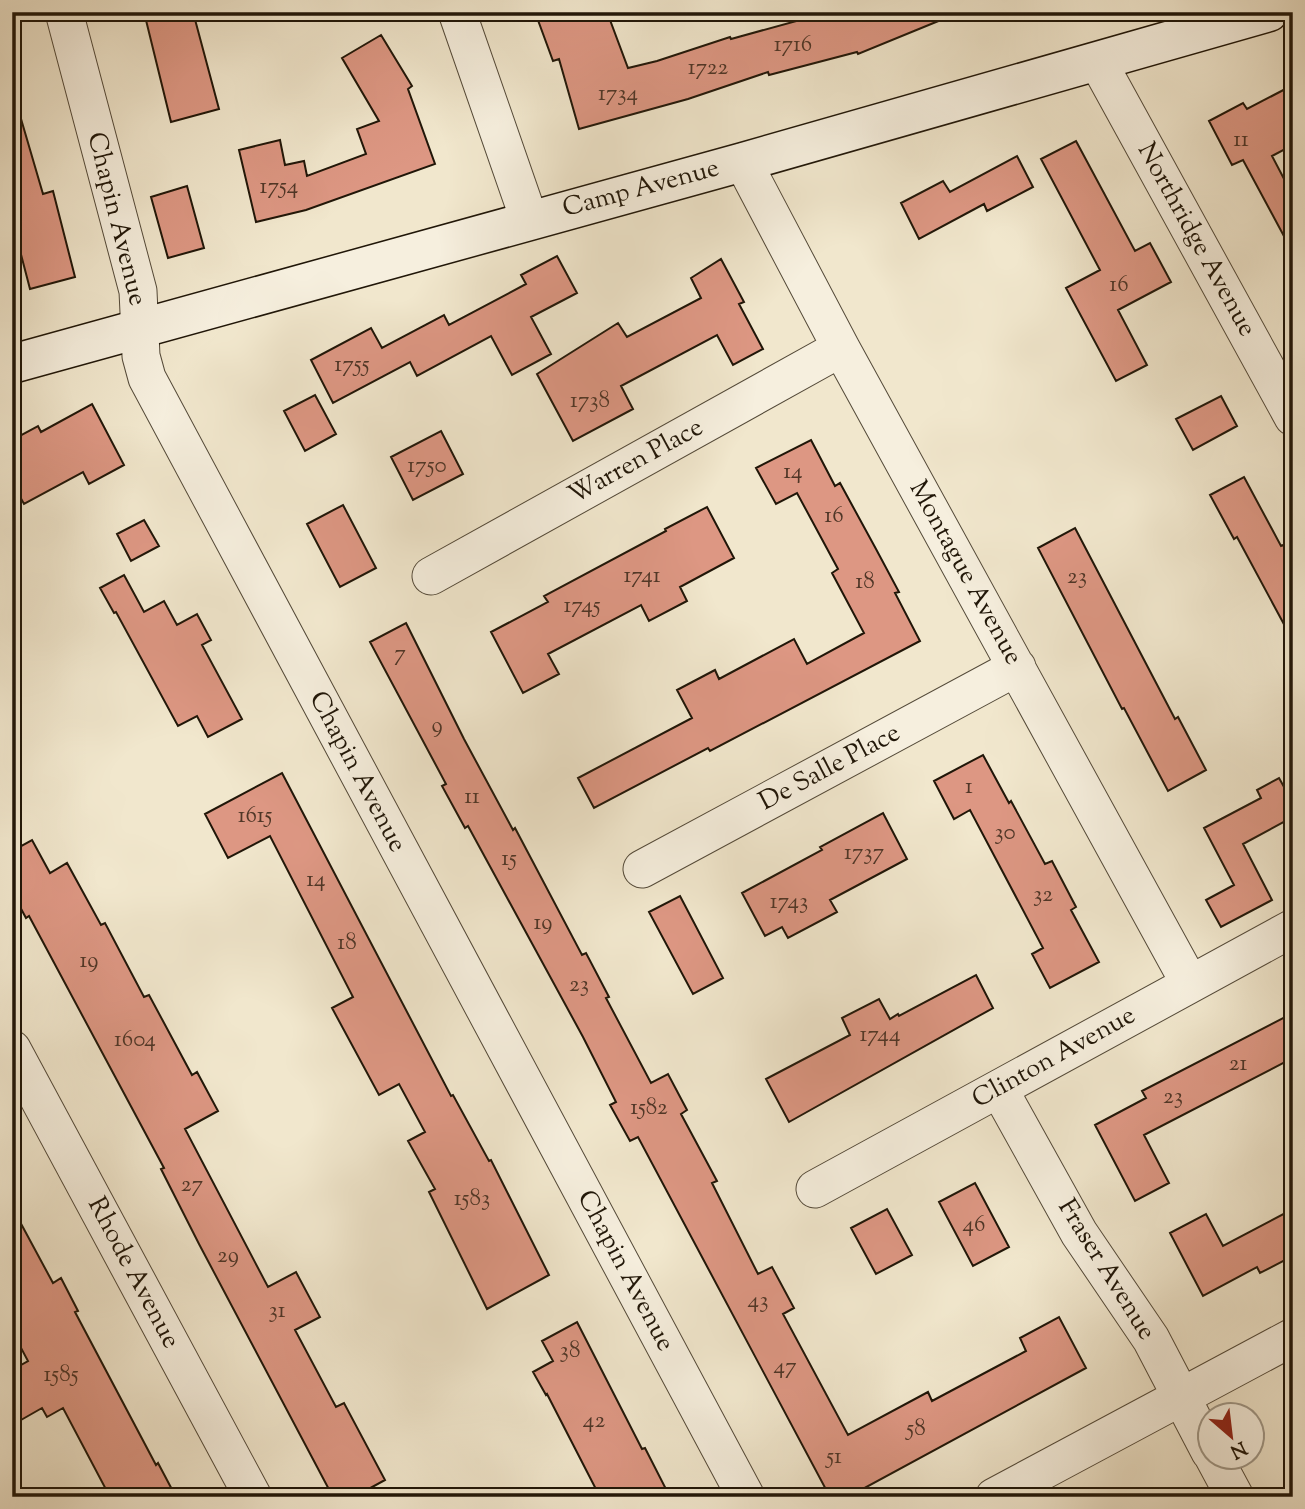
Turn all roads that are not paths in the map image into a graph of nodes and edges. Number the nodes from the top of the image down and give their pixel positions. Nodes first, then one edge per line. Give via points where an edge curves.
1 (64, 12) edge
2 (457, 12) edge
3 (1269, 12) edge
4 (1098, 62) junction
5 (743, 162) junction
6 (529, 219) junction
7 (140, 330) junction
8 (841, 348) junction
9 (12, 364) edge
10 (1293, 418) edge
11 (431, 576) dead end
12 (1017, 667) junction
13 (642, 869) dead end
14 (1293, 928) edge
15 (1190, 984) junction
16 (12, 1049) edge
17 (999, 1089) junction
18 (815, 1189) dead end
19 (1293, 1337) edge
20 (1181, 1397) junction
21 (1196, 1425) edge
22 (1221, 1470) edge
23 (253, 1497) edge
24 (746, 1497) edge
25 (995, 1497) edge
26 (1235, 1497) edge

1 - 7 street, Chapin Avenue via 138,291
2 - 6 street
3 - 4 street, Camp Avenue
4 - 5 street, Camp Avenue
4 - 10 street, Northridge Avenue
5 - 6 street, Camp Avenue
5 - 8 street, Montague Avenue
6 - 7 street, Camp Avenue
7 - 9 street, Camp Avenue
7 - 24 street, Chapin Avenue via 147,377
8 - 11 street, Warren Place
8 - 12 street, Montague Avenue
12 - 13 street, De Salle Place
12 - 15 street, Montague Avenue
14 - 15 street, Clinton Avenue
15 - 17 street, Clinton Avenue
16 - 23 street, Rhode Avenue
17 - 18 street, Clinton Avenue
17 - 20 street, Fraser Avenue via 1079,1233 1151,1339
19 - 20 street
20 - 21 street, Fraser Avenue
20 - 25 street
22 - 26 street, Fraser Avenue

